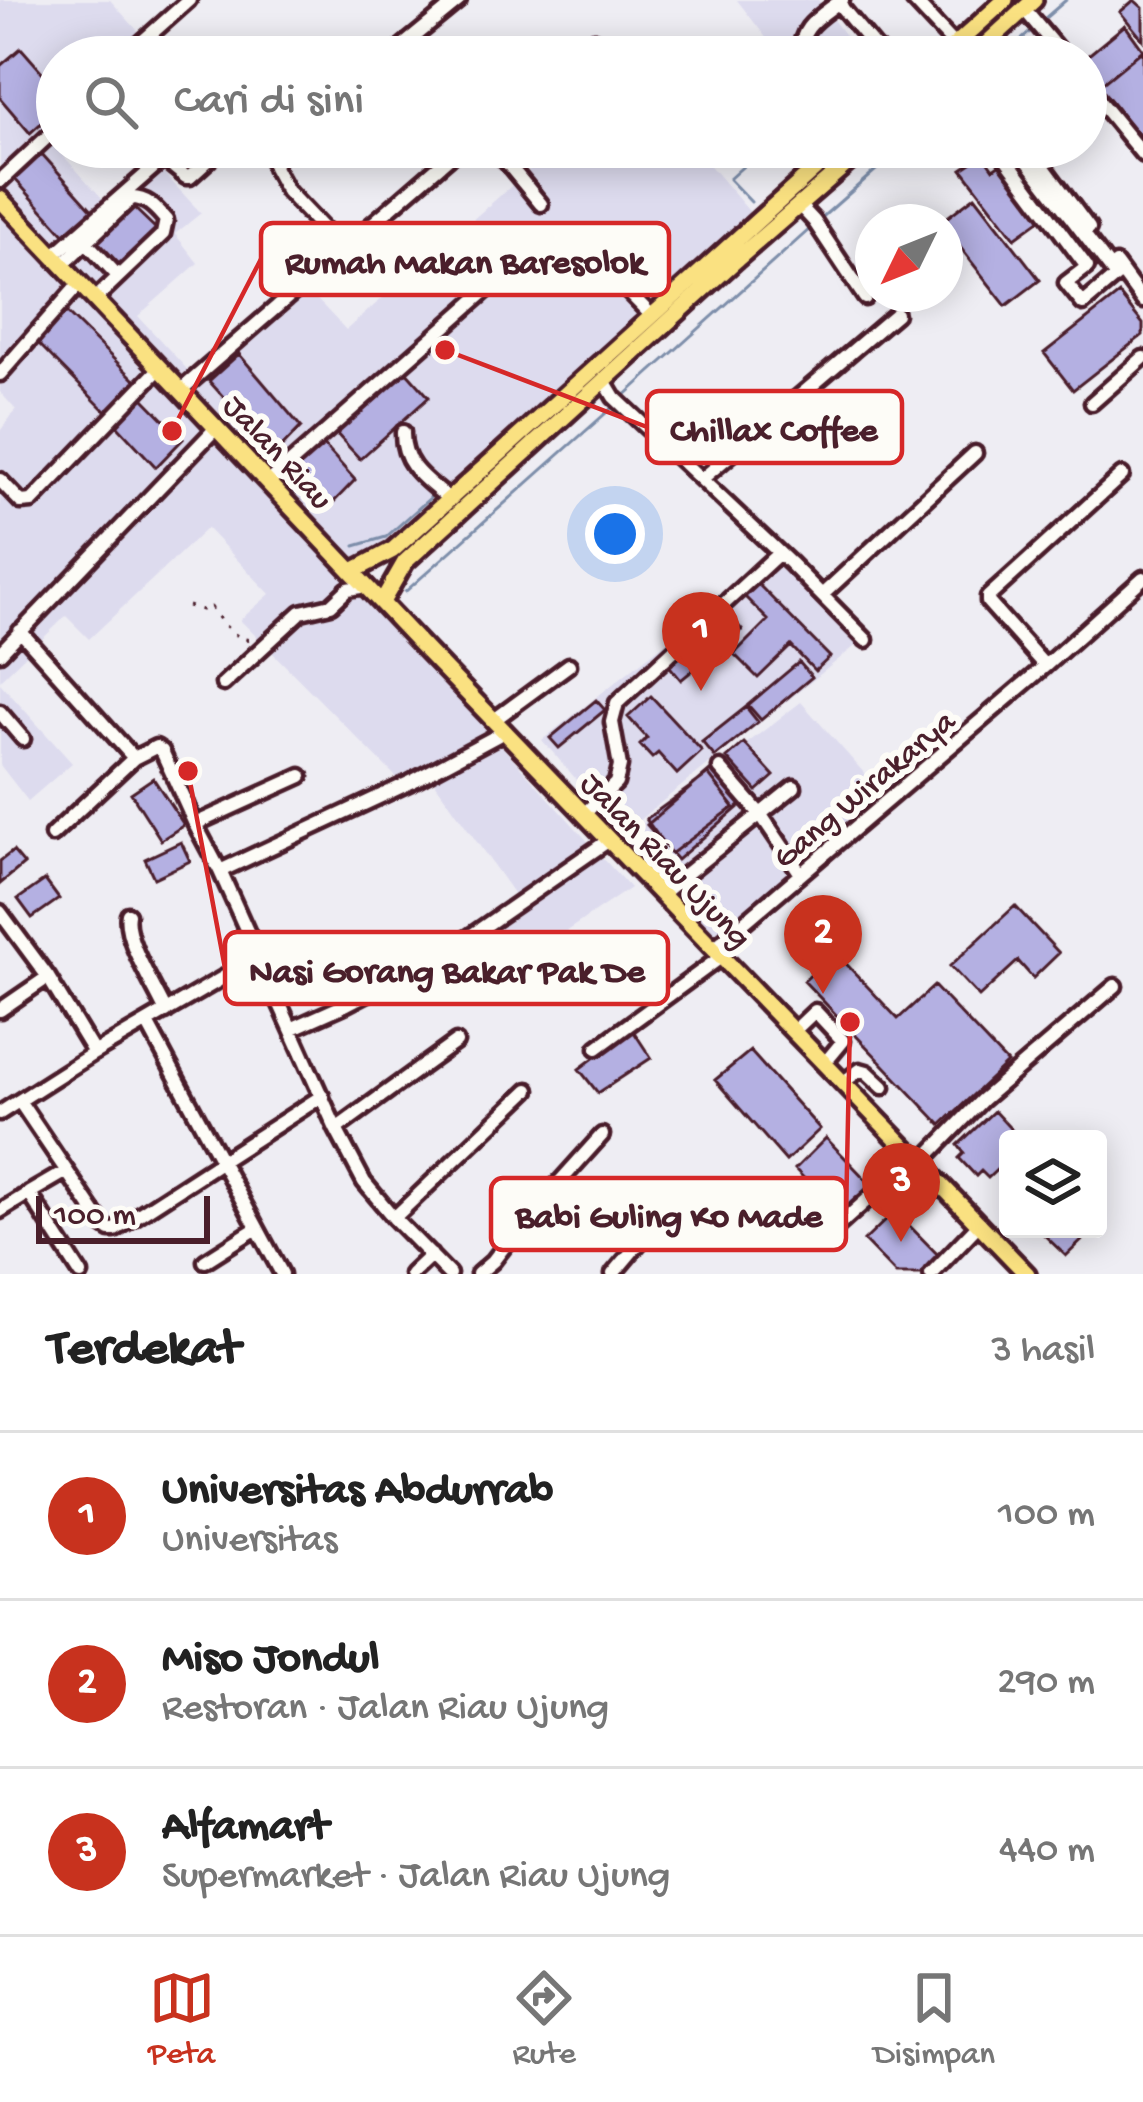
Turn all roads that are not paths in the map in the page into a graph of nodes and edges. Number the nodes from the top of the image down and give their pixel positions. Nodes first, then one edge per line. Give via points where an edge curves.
1 (189, 0) edge
2 (459, 0) edge
3 (913, 0) edge
4 (1005, 0) edge
5 (840, 1) edge
6 (1029, 5) edge
7 (984, 6) edge
8 (149, 36) edge
9 (415, 36) edge
10 (803, 36) edge
11 (867, 36) edge
12 (938, 36) edge
13 (961, 36) edge
14 (995, 36) edge
15 (1050, 36) edge
16 (1107, 111) edge
17 (36, 148) edge
18 (1143, 155) edge
19 (154, 168) edge
20 (175, 168) edge
21 (200, 168) edge
22 (275, 168) edge
23 (437, 168) edge
24 (511, 168) edge
25 (815, 168) edge
26 (843, 168) edge
27 (1013, 168) edge
28 (1032, 168) edge
29 (1045, 168) edge
30 (0, 181) edge
31 (541, 204) dead end
32 (800, 206) junction
33 (4, 210) edge
34 (86, 242) junction
35 (581, 243) dead end
36 (344, 250) junction
37 (58, 261) junction
38 (118, 276) junction
39 (498, 280) dead end
40 (80, 283) junction
41 (855, 283) edge
42 (95, 298) junction
43 (1143, 301) edge
44 (896, 314) dead end
45 (651, 315) junction
46 (1143, 358) edge
47 (160, 368) junction
48 (0, 374) edge
49 (182, 390) junction
50 (615, 396) junction
51 (1092, 403) dead end
52 (217, 427) junction
53 (403, 431) dead end
54 (974, 453) dead end
55 (1122, 475) dead end
56 (702, 479) junction
57 (0, 480) edge
58 (269, 482) junction
59 (449, 499) junction
60 (779, 553) junction
61 (353, 571) junction
62 (1143, 578) edge
63 (367, 586) junction
64 (821, 595) junction
65 (382, 602) junction
66 (20, 632) junction
67 (866, 640) dead end
68 (0, 653) edge
69 (569, 665) dead end
70 (1045, 666) junction
71 (223, 684) dead end
72 (0, 712) edge
73 (500, 725) junction
74 (23, 739) dead end
75 (134, 758) junction
76 (720, 768) dead end
77 (301, 776) dead end
78 (794, 787) dead end
79 (584, 814) junction
80 (761, 815) junction
81 (195, 824) junction
82 (52, 835) dead end
83 (609, 840) junction
84 (220, 872) junction
85 (801, 874) junction
86 (662, 894) junction
87 (0, 912) edge
88 (128, 914) dead end
89 (717, 953) junction
90 (257, 958) junction
91 (48, 977) junction
92 (1115, 986) dead end
93 (0, 1010) edge
94 (166, 1012) junction
95 (148, 1023) junction
96 (291, 1029) junction
97 (794, 1032) junction
98 (456, 1042) dead end
99 (597, 1048) dead end
100 (94, 1053) junction
101 (824, 1064) junction
102 (842, 1083) junction
103 (883, 1088) dead end
104 (528, 1090) dead end
105 (322, 1096) junction
106 (20, 1102) junction
107 (0, 1113) edge
108 (336, 1129) junction
109 (602, 1135) dead end
110 (221, 1160) junction
111 (917, 1161) junction
112 (65, 1172) junction
113 (29, 1193) junction
114 (0, 1211) edge
115 (394, 1218) junction
116 (980, 1223) junction
117 (257, 1228) junction
118 (829, 1234) dead end
119 (645, 1236) dead end
120 (431, 1255) junction
121 (205, 1261) dead end
122 (1021, 1272) edge
123 (82, 1274) edge
124 (282, 1274) edge
125 (411, 1274) edge
126 (449, 1274) edge
127 (478, 1274) edge
128 (613, 1274) edge
129 (931, 1274) edge

1 - 8 street
2 - 9 street
3 - 12 street
4 - 7 main road
5 - 10 street
5 - 11 street
6 - 14 main road
6 - 15 street
7 - 13 main road
16 - 18 street
17 - 30 street
19 - 37 street
20 - 21 street via 186,177
22 - 36 street
23 - 36 street
24 - 31 street
25 - 45 main road
26 - 32 main road
27 - 28 street via 1088,266 1066,283 1084,304 1116,276
29 - 43 street
32 - 41 street
32 - 50 main road via 736,260
33 - 37 main road, Jalan Riau
34 - 37 street
34 - 38 street
34 - 38 street via 132,198 156,208 166,220 163,234
35 - 45 street
36 - 49 street
37 - 40 main road, Jalan Riau
38 - 42 street
39 - 58 street
40 - 42 main road, Jalan Riau
40 - 48 street
42 - 47 main road, Jalan Riau
44 - 56 street
45 - 59 main road
46 - 51 street
47 - 49 main road, Jalan Riau
47 - 57 street via 32,501 21,502
49 - 52 main road, Jalan Riau
50 - 56 street
50 - 65 main road via 405,562
52 - 58 main road, Jalan Riau
52 - 66 street
53 - 59 street via 403,450 420,476
54 - 64 street
55 - 70 street via 988,597
56 - 60 street
58 - 61 main road, Jalan Riau
59 - 61 main road via 393,550
60 - 64 street
60 - 79 street via 617,703 616,783
61 - 63 main road, Jalan Riau
62 - 70 street, Gang Wirakarya
63 - 65 main road, Jalan Riau Ujung
63 - 71 street via 301,612
64 - 67 street
65 - 73 main road, Jalan Riau Ujung
66 - 68 street
66 - 75 street
69 - 73 street
70 - 85 street, Gang Wirakarya
72 - 74 street
73 - 79 main road, Jalan Riau Ujung
73 - 84 street via 411,782
75 - 81 street via 162,751
75 - 82 street
76 - 80 street
77 - 81 street
78 - 80 street
79 - 83 main road, Jalan Riau Ujung
80 - 85 street
80 - 86 street
81 - 84 street
83 - 86 main road, Jalan Riau Ujung
83 - 96 street via 449,951
84 - 90 street
85 - 89 street, Gang Wirakarya
86 - 89 main road, Jalan Riau Ujung
87 - 91 street
88 - 94 street via 131,939
89 - 97 main road, Jalan Riau Ujung
89 - 99 street, Gang Wirakarya
90 - 94 street
90 - 96 street
91 - 93 street
91 - 100 street
92 - 111 street
94 - 95 street
95 - 100 street
95 - 110 street
96 - 105 street
97 - 101 main road, Jalan Riau Ujung
97 - 101 street via 815,1012 833,1030 843,1042
98 - 108 street
100 - 106 street
101 - 102 main road, Jalan Riau Ujung
102 - 103 street via 860,1070
102 - 111 main road, Jalan Riau Ujung
104 - 115 street
105 - 108 street
105 - 110 street
106 - 107 street
106 - 112 street
108 - 115 street
109 - 127 street
110 - 112 street via 116,1230 103,1226
110 - 117 street
111 - 116 main road, Jalan Riau Ujung
111 - 118 street
112 - 113 street
113 - 114 street
113 - 123 street
115 - 120 street
116 - 122 main road, Jalan Riau Ujung
116 - 129 street
117 - 121 street
117 - 124 street
119 - 128 street
120 - 125 street
120 - 126 street

